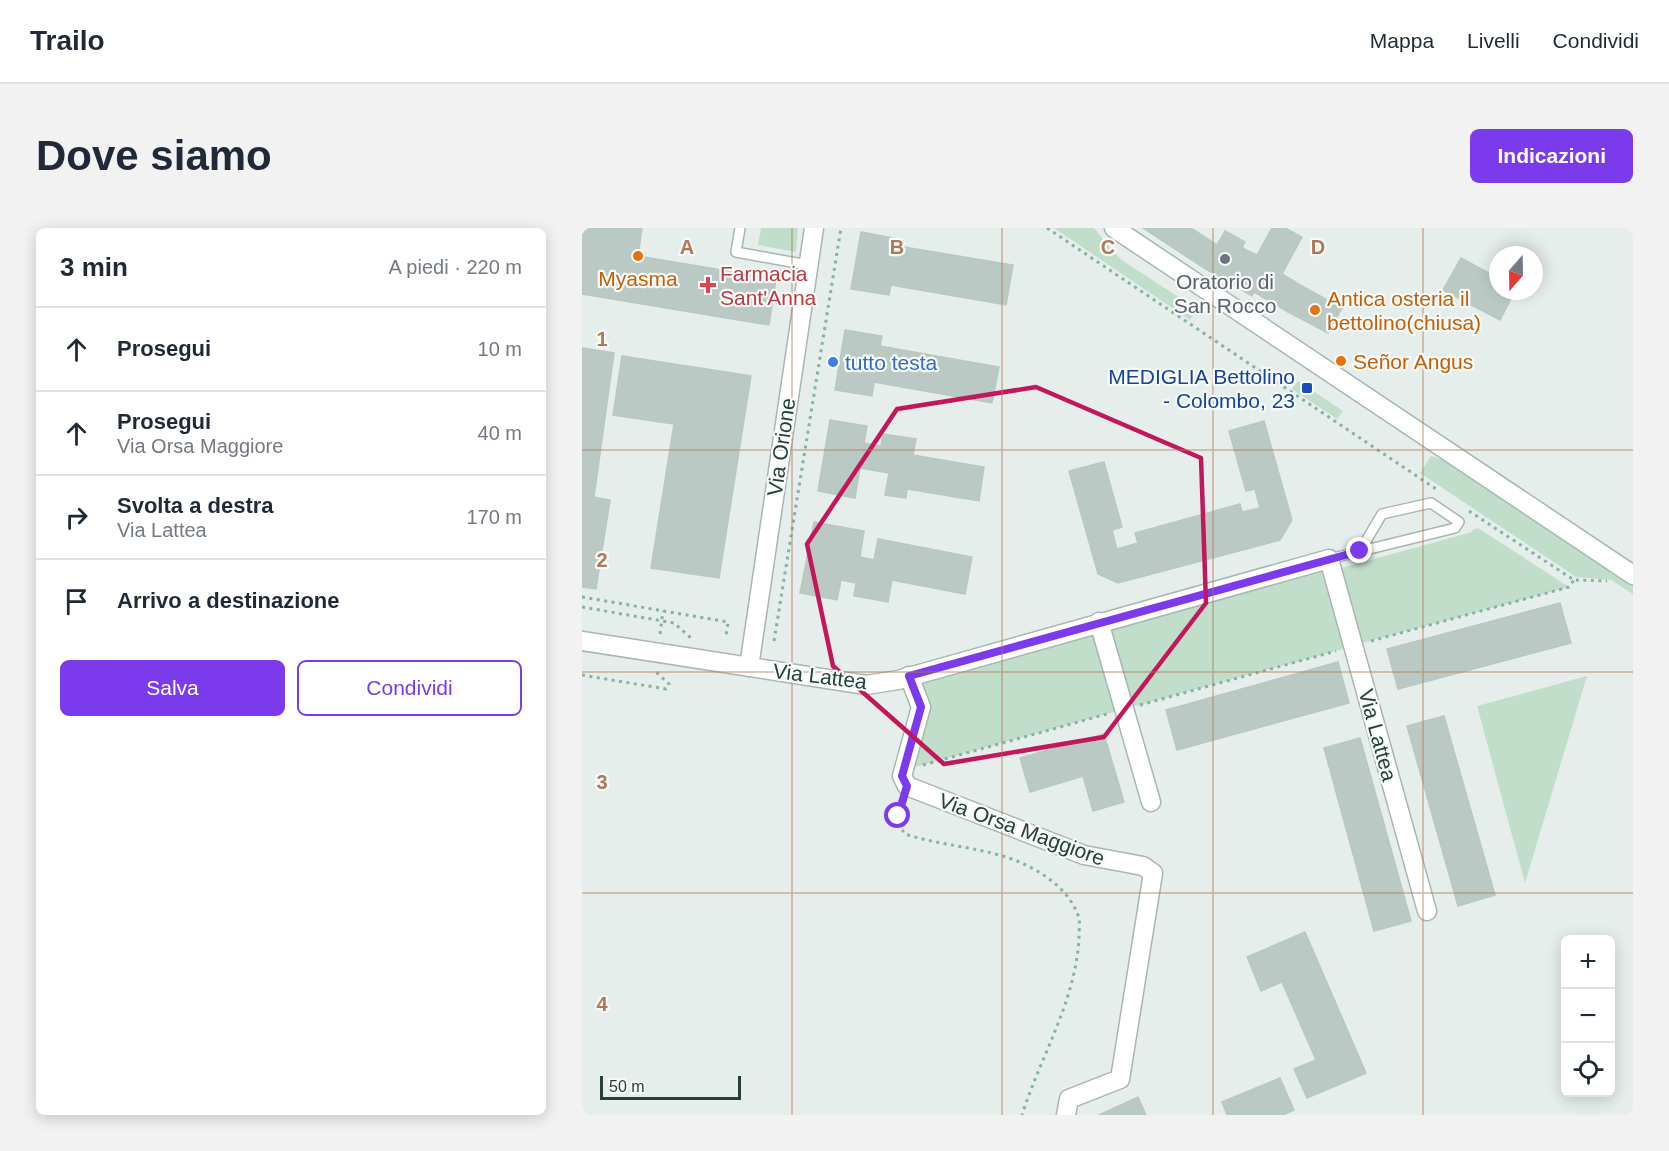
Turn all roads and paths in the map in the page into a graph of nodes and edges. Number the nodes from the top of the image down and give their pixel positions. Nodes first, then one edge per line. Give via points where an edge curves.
1 (740, 228) edge
2 (814, 228) edge
3 (841, 228) edge
4 (1047, 228) edge
5 (1114, 228) edge
6 (808, 265) junction
7 (1437, 490) dead end
8 (1466, 509) dead end
9 (1360, 551) junction
10 (1329, 559) junction
11 (1633, 575) edge
12 (1574, 580) junction
13 (1611, 581) dead end
14 (582, 597) edge
15 (582, 607) edge
16 (663, 611) junction
17 (662, 620) junction
18 (1099, 622) junction
19 (726, 636) dead end
20 (659, 639) dead end
21 (582, 641) edge
22 (774, 641) dead end
23 (1353, 646) junction
24 (713, 661) junction
25 (655, 667) dead end
26 (749, 667) junction
27 (582, 675) edge
28 (909, 676) junction
29 (1124, 710) junction
30 (905, 778) junction
31 (1151, 802) dead end
32 (1426, 911) dead end
33 (1022, 1115) edge
34 (1066, 1115) edge

1 - 6 lane via 736,252
2 - 6 street, Via Orione
3 - 22 path
4 - 7 path
5 - 11 street
6 - 26 street, Via Orione
8 - 12 path
9 - 9 lane, Via Lattea via 1455,528 1459,522 1431,503 1382,514
9 - 10 lane, Via Lattea
10 - 18 street, Via Lattea
10 - 23 street, Via Lattea
12 - 13 path
12 - 23 path via 1569,586
14 - 16 path
15 - 17 path
16 - 17 path
16 - 19 path via 728,622
17 - 20 path
17 - 24 path via 682,629
18 - 28 street, Via Lattea
18 - 29 street
21 - 24 street, Via Lattea
23 - 29 path
23 - 32 street, Via Lattea
24 - 26 street, Via Lattea
25 - 27 path via 654,672 669,684 666,690
26 - 28 street, Via Lattea via 866,685
28 - 30 street via 921,707
29 - 30 path
29 - 31 street
30 - 33 path via 897,823 905,834 1009,858 1026,866 1059,886 1079,919 1078,951 1070,987 1058,1028
30 - 34 street, Via Orsa Maggiore via 1084,855 1152,870 1120,1079 1069,1099

